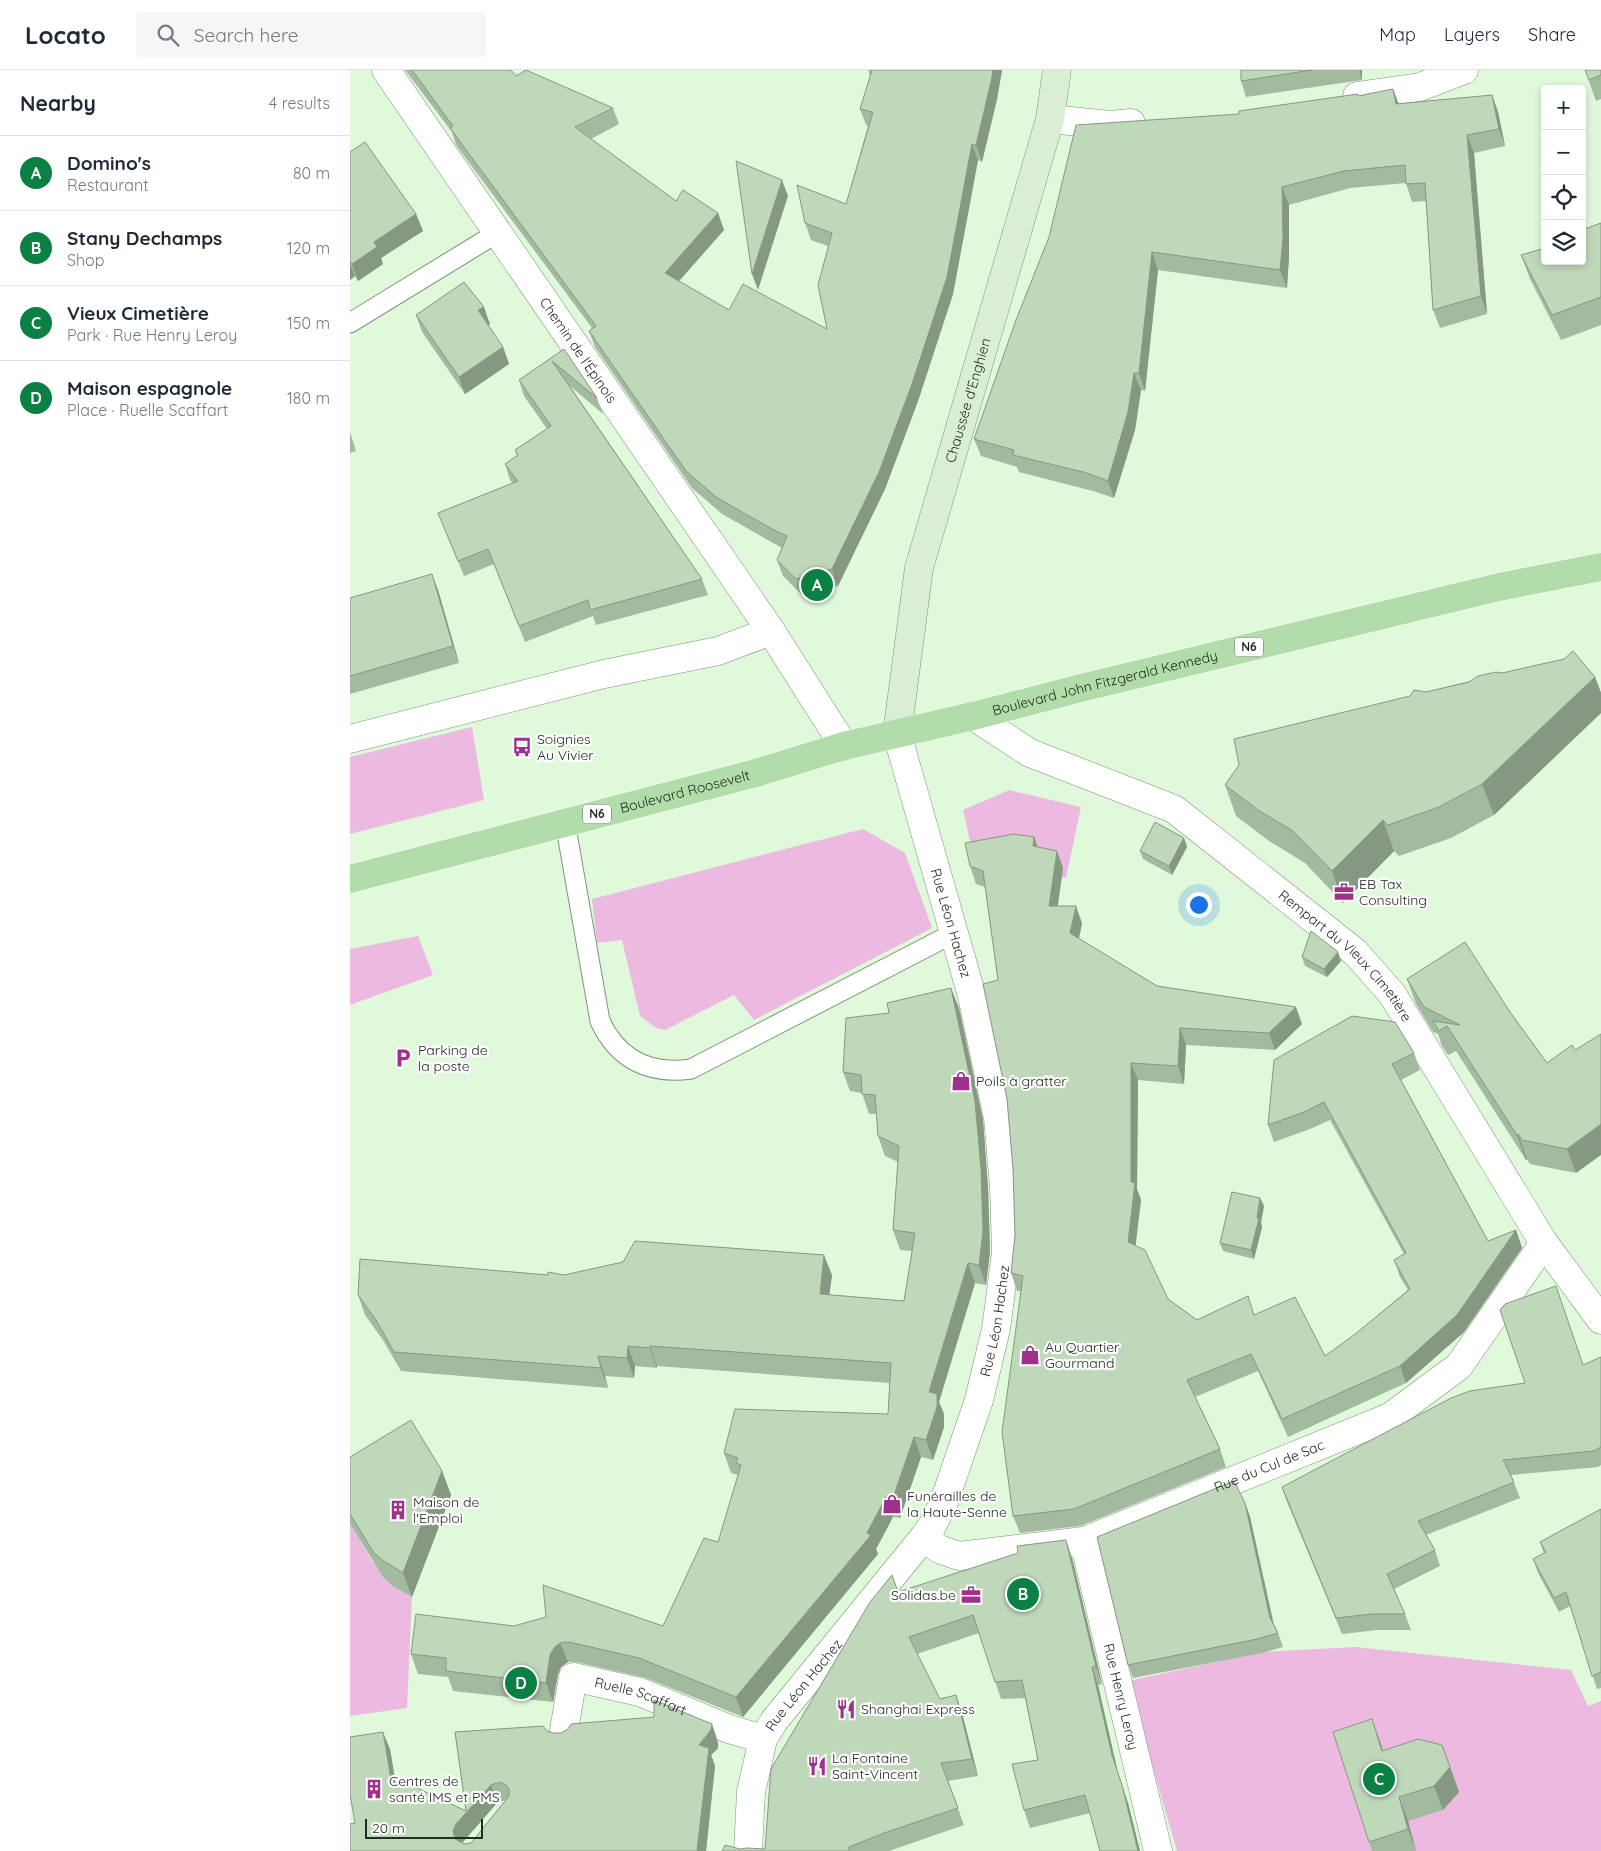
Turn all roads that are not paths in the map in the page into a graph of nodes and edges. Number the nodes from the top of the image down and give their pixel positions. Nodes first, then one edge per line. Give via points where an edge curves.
1 (386, 70) edge
2 (1057, 70) edge
3 (1464, 70) edge
4 (1331, 100) edge
5 (1050, 119) junction
6 (1157, 121) edge
7 (497, 233) junction
8 (350, 323) edge
9 (1601, 567) edge
10 (771, 631) junction
11 (973, 716) junction
12 (898, 734) junction
13 (350, 739) edge
14 (844, 746) junction
15 (565, 822) junction
16 (350, 879) edge
17 (954, 933) junction
18 (1544, 1243) junction
19 (1601, 1320) edge
20 (924, 1537) junction
21 (1084, 1541) junction
22 (563, 1736) edge
23 (763, 1739) junction
24 (748, 1851) edge
25 (1158, 1851) edge

1 - 7 street, Chemin de l'Épinois
2 - 5 main road, Chaussée d'Enghien
3 - 4 street via 1420,87
5 - 6 street via 1110,125
5 - 12 main road, Chaussée d'Enghien via 919,568
7 - 8 lane
7 - 10 street, Chemin de l'Épinois
9 - 11 main road, Boulevard John Fitzgerald Kennedy / N6 via 1480,592
10 - 13 street via 718,651 604,674
10 - 14 street, Chemin de l'Épinois
11 - 12 main road, Boulevard John Fitzgerald Kennedy / N6
11 - 18 street, Rempart du Vieux Cimetière via 1030,753 1174,809 1355,952 1392,994
12 - 14 main road, Boulevard John Fitzgerald Kennedy / N6
12 - 17 street, Rue Léon Hachez
14 - 15 main road, Boulevard Roosevelt / N6 via 756,773
15 - 16 main road, Boulevard Roosevelt / N6
15 - 17 lane via 600,1021 606,1034 619,1048 636,1062 650,1068 674,1072 691,1069
17 - 20 street, Rue Léon Hachez via 972,996 998,1118 1006,1253 996,1329 979,1400 944,1502
18 - 19 street, Rempart du Vieux Cimetière
18 - 21 street, Rue du Cul de Sac via 1459,1366 1390,1418
20 - 21 street, Rue du Cul de Sac via 939,1549 959,1556
20 - 23 street, Rue Léon Hachez via 774,1721
21 - 25 street, Rue Henry Leroy
22 - 23 street, Ruelle Scaffart via 574,1677 640,1692 729,1729
23 - 24 street, Rue Léon Hachez via 751,1792

